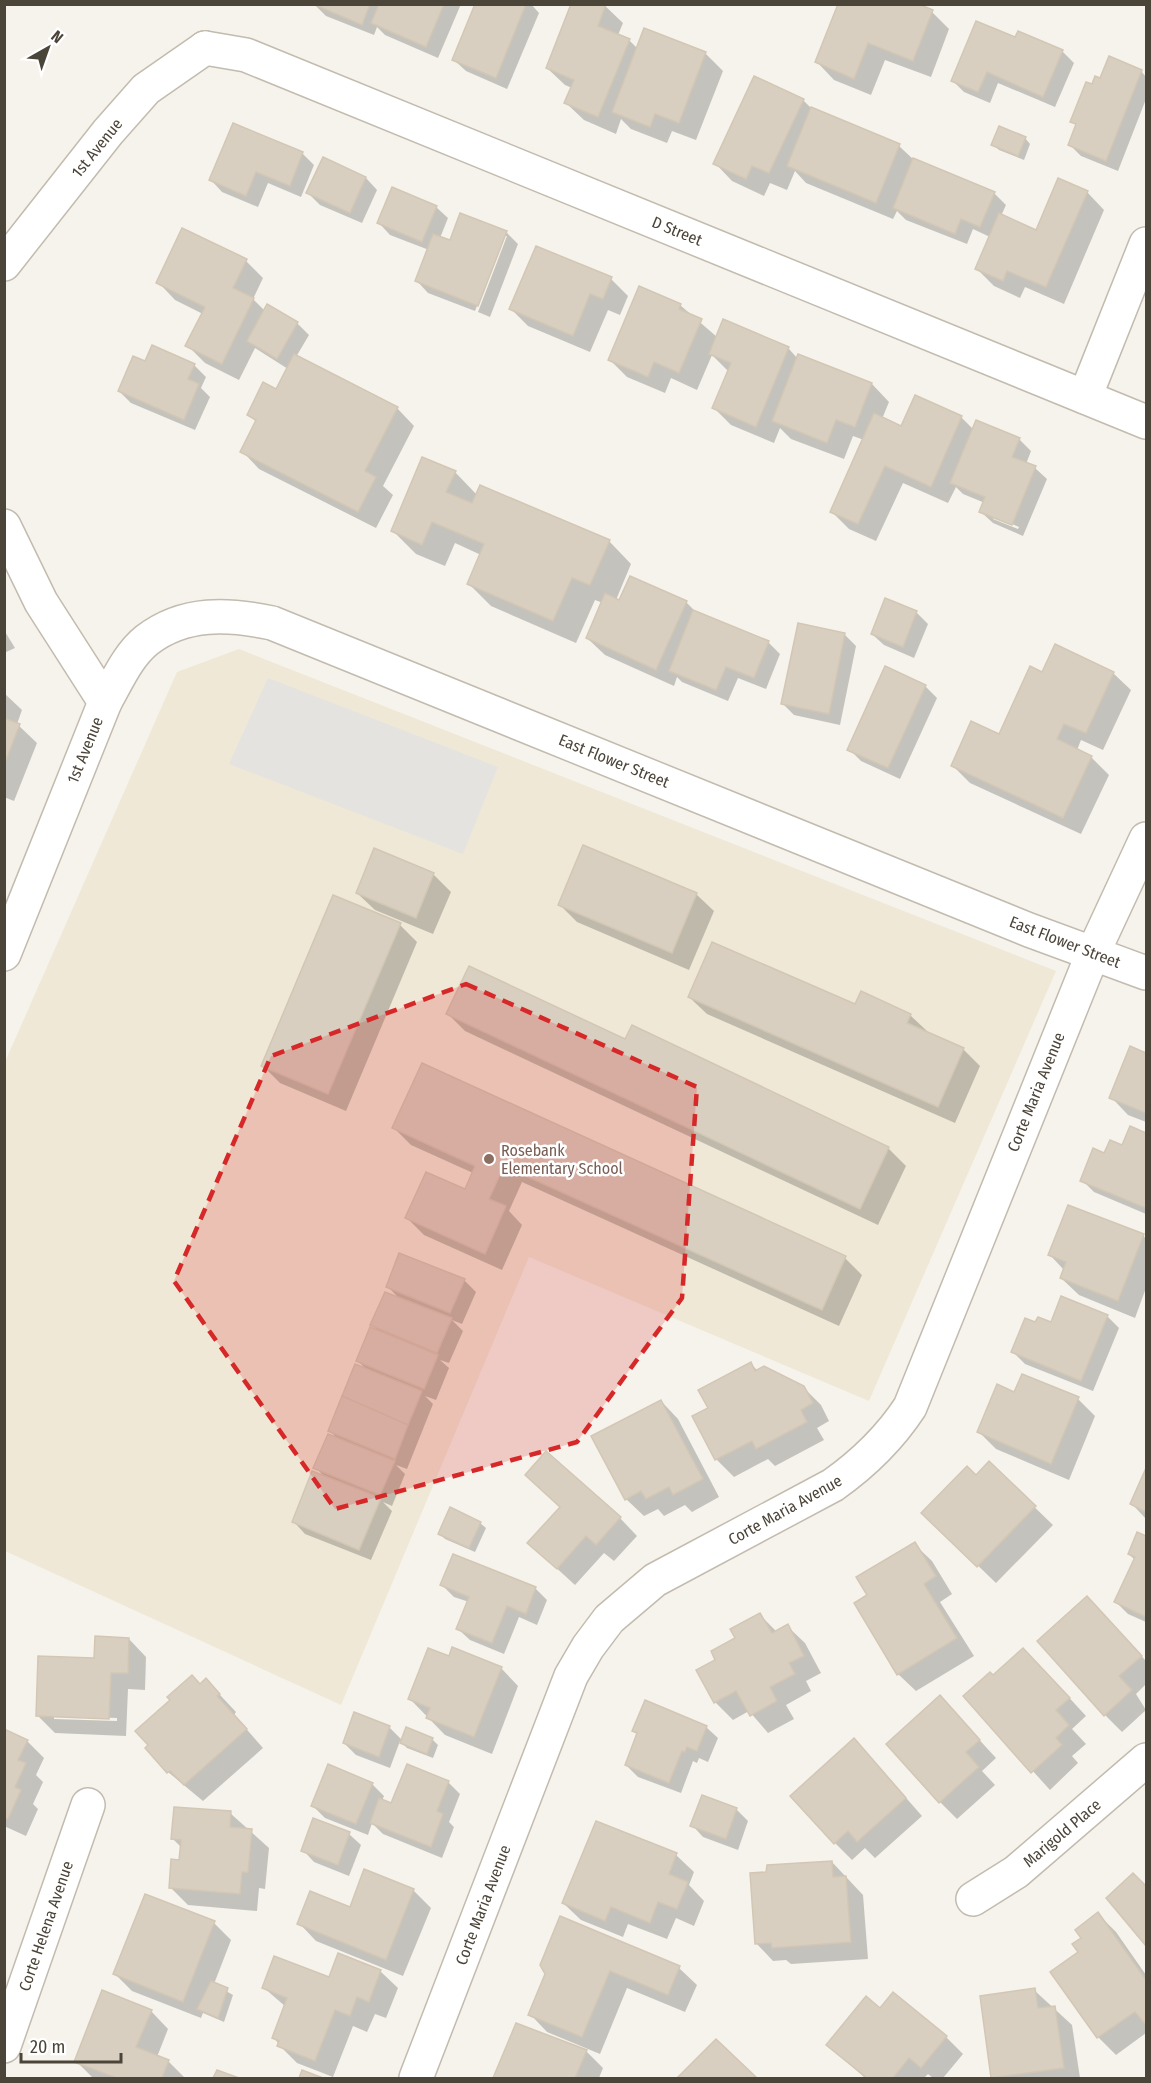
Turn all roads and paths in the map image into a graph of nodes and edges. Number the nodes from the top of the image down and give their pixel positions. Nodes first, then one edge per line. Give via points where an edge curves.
1 (205, 48) joint
2 (1146, 244) edge
3 (4, 264) edge
4 (1085, 398) junction
5 (1146, 422) edge
6 (4, 526) edge
7 (105, 702) junction
8 (1146, 838) edge
9 (1093, 952) junction
10 (4, 954) edge
11 (1146, 973) edge
12 (1146, 1760) edge
13 (88, 1806) dead end
14 (973, 1899) dead end
15 (4, 2046) edge
16 (416, 2079) edge

1 - 3 street, 1st Avenue via 146,89
1 - 4 street, D Street via 246,55
2 - 4 street
4 - 5 street, D Street
6 - 7 street, 1st Avenue via 41,602
7 - 9 street, East Flower Street via 124,668 147,640 185,622 220,615 272,623
7 - 10 street, 1st Avenue
8 - 9 street, Corte Maria Avenue
9 - 11 street, East Flower Street
9 - 16 street, Corte Maria Avenue via 910,1407 889,1437 854,1471 655,1580 609,1619 588,1647 563,1697
12 - 14 street, Marigold Place via 1016,1872
13 - 15 street, Corte Helena Avenue

